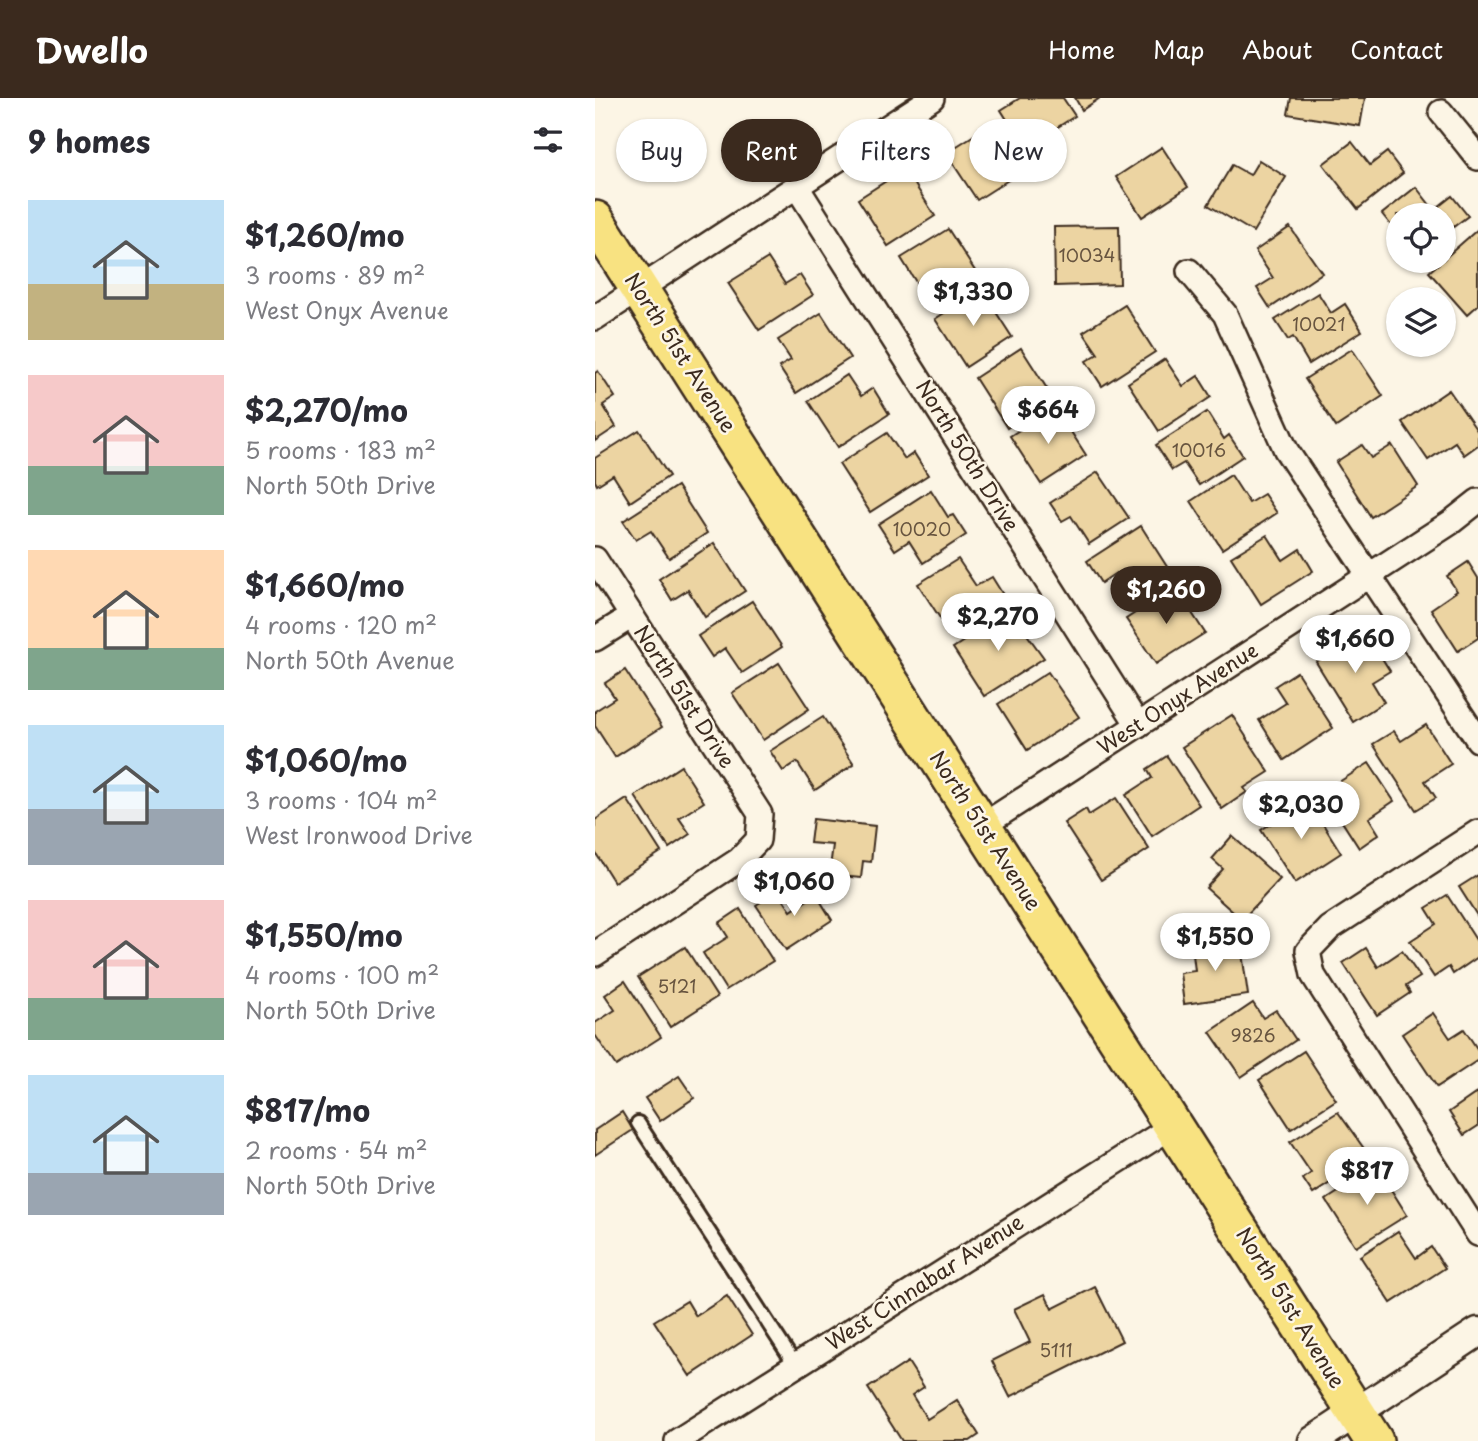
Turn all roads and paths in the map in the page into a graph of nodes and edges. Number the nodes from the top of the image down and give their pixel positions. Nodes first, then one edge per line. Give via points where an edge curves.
1 (932, 98) edge
2 (1441, 112) dead end
3 (1478, 158) edge
4 (797, 187) junction
5 (595, 220) edge
6 (1189, 271) dead end
7 (639, 289) junction
8 (595, 318) edge
9 (1478, 501) edge
10 (595, 559) edge
11 (1369, 575) junction
12 (632, 616) junction
13 (595, 639) edge
14 (1138, 725) junction
15 (1478, 740) edge
16 (982, 826) junction
17 (1478, 832) edge
18 (595, 954) edge
19 (638, 1123) dead end
20 (1173, 1126) junction
21 (1478, 1234) edge
22 (1478, 1332) edge
23 (796, 1366) junction
24 (1365, 1427) edge
25 (677, 1441) edge
26 (1313, 1441) edge

1 - 4 street
2 - 3 street
4 - 7 street
4 - 14 street, North 50th Drive
5 - 7 main road, North 51st Avenue
6 - 11 street via 1225,314 1286,450
7 - 8 street
7 - 16 main road, North 51st Avenue
9 - 11 street, West Onyx Avenue
10 - 12 street, North 51st Drive
11 - 14 street, West Onyx Avenue
11 - 15 street
12 - 13 street
12 - 18 street, North 51st Drive via 760,814 758,840 739,860
14 - 16 street, West Onyx Avenue
16 - 20 main road, North 51st Avenue
17 - 21 street via 1330,928 1308,951 1313,975
19 - 23 lane
20 - 23 street, West Cinnabar Avenue
20 - 24 main road, North 51st Avenue
22 - 24 street
23 - 25 street, West Cinnabar Avenue
24 - 26 street

